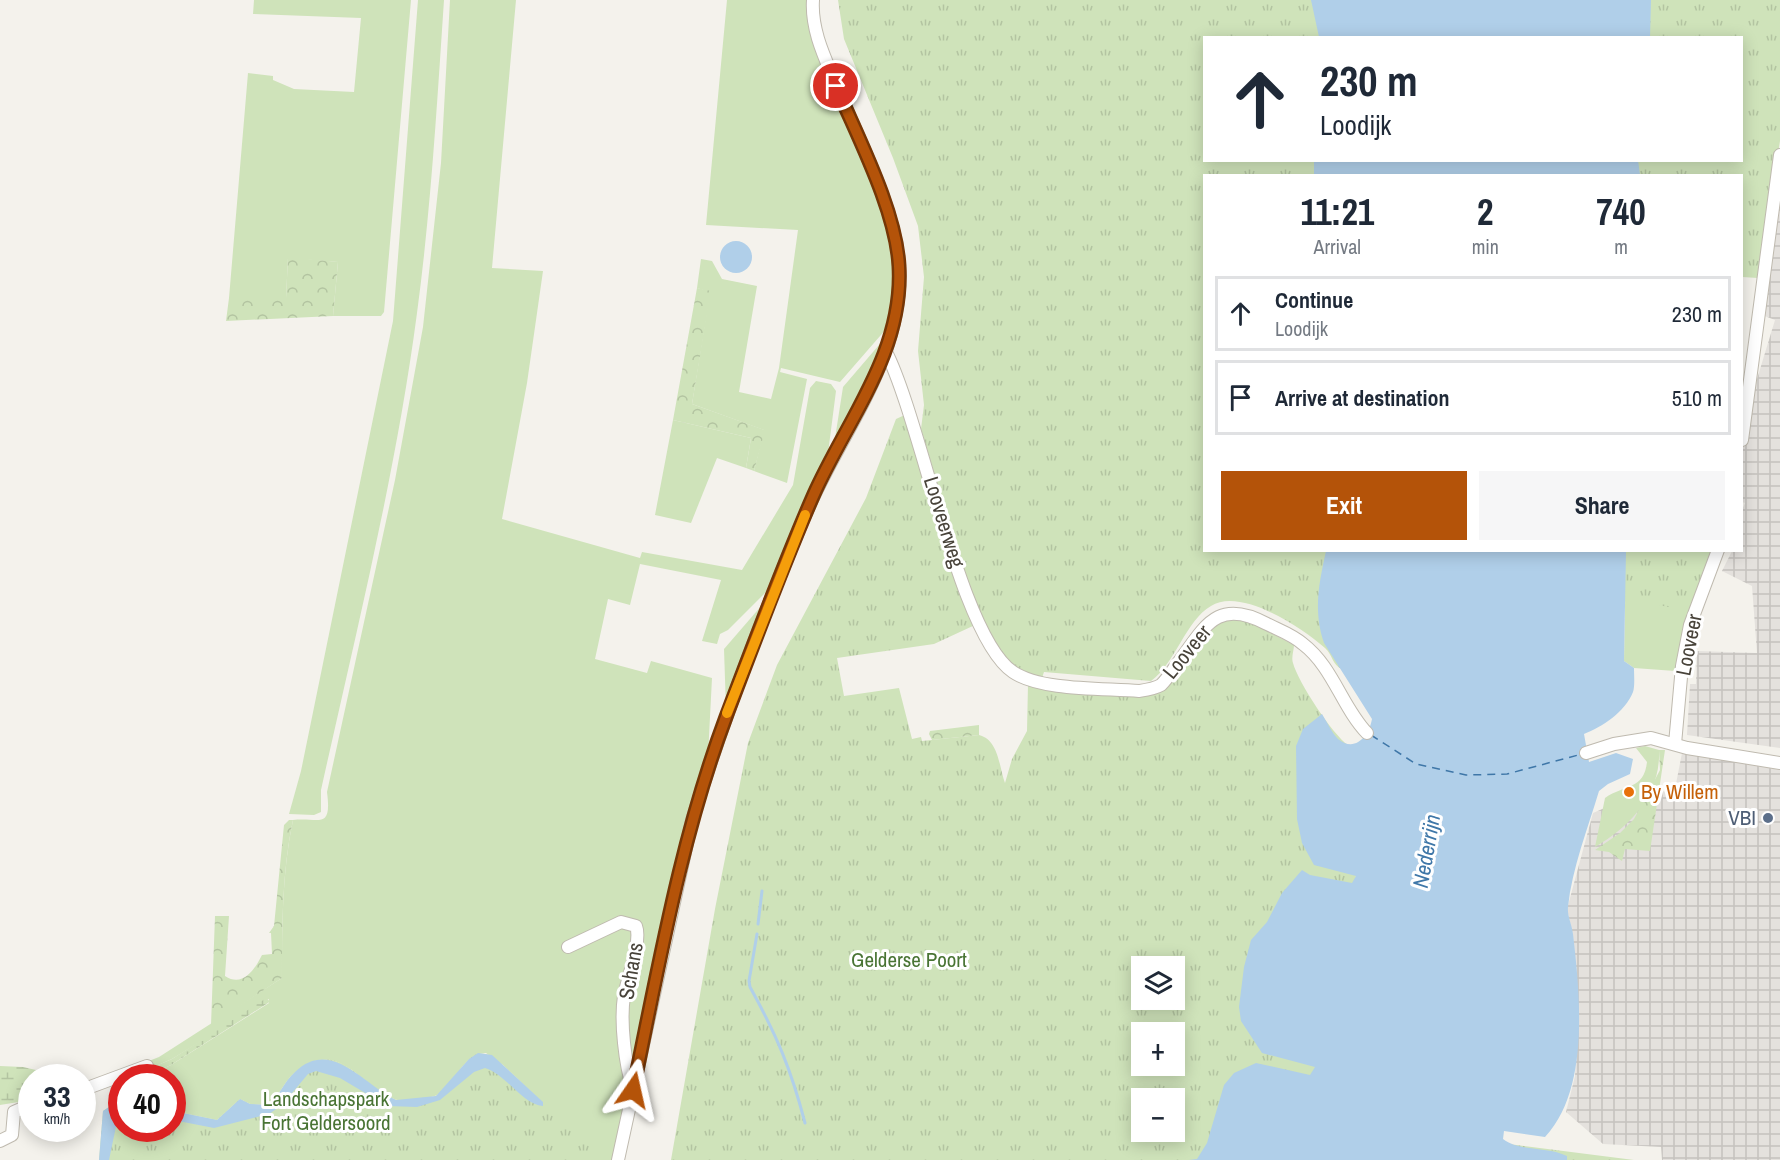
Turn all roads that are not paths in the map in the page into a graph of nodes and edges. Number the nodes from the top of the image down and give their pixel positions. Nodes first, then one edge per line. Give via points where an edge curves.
1 (813, 0) edge
2 (1780, 155) edge
3 (886, 352) junction
4 (1743, 432) edge
5 (1717, 552) edge
6 (1024, 678) joint
7 (1367, 733) dead end
8 (1675, 744) junction
9 (1586, 753) dead end
10 (1780, 763) edge
11 (568, 947) dead end
12 (633, 1090) junction
13 (18, 1110) edge
14 (0, 1141) edge
15 (618, 1160) edge

1 - 3 street, Schans via 819,44 888,211 896,241 898,290
2 - 4 street
3 - 6 street, Looveerweg via 924,457 964,588 986,637 1005,665
3 - 12 street, Schans via 804,518 709,765 692,820
5 - 8 street, Looveer via 1690,625
6 - 7 street, Looveer via 1139,691 1153,688 1165,680 1209,624 1235,611 1255,617 1304,644
8 - 9 street via 1645,738
8 - 10 street
11 - 12 street, Schans via 621,921 636,926 624,998 627,1072
12 - 15 street, Schans
13 - 14 street via 14,1112 12,1134

